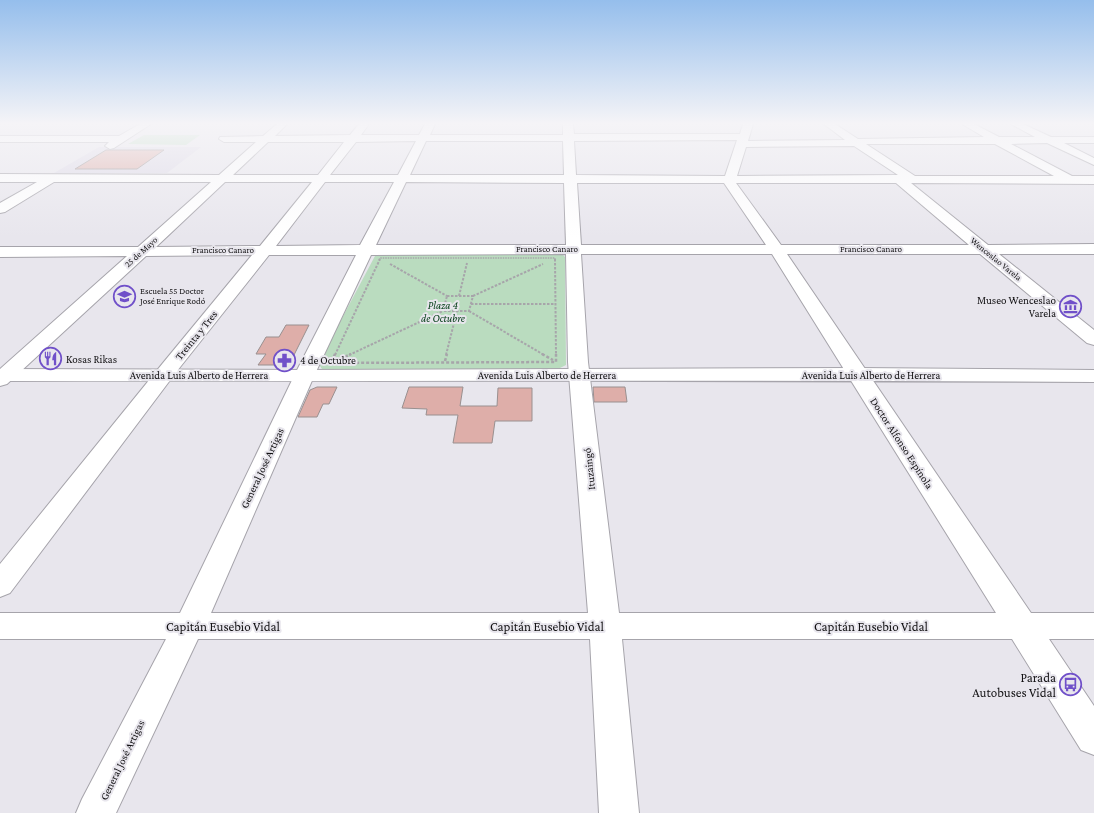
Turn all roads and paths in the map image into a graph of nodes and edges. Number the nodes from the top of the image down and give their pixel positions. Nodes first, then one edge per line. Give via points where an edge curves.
1 (240, 162) edge
2 (333, 162) edge
3 (411, 162) edge
4 (570, 162) edge
5 (735, 162) edge
6 (882, 162) edge
7 (1037, 162) edge
8 (0, 178) edge
9 (53, 178) junction
10 (222, 178) junction
11 (320, 178) junction
12 (402, 178) junction
13 (572, 179) junction
14 (730, 179) junction
15 (904, 179) junction
16 (1070, 180) junction
17 (1091, 185) edge
18 (0, 209) edge
19 (776, 249) junction
20 (985, 249) junction
21 (1094, 249) edge
22 (265, 250) junction
23 (142, 251) junction
24 (0, 252) edge
25 (373, 254) junction
26 (565, 254) junction
27 (468, 258) junction
28 (447, 296) junction
29 (459, 296) junction
30 (473, 296) junction
31 (471, 304) junction
32 (556, 304) junction
33 (443, 311) junction
34 (457, 311) junction
35 (469, 311) junction
36 (1094, 339) edge
37 (556, 362) junction
38 (330, 363) junction
39 (444, 363) junction
40 (857, 374) junction
41 (164, 375) junction
42 (579, 375) junction
43 (2, 376) edge
44 (304, 376) junction
45 (1094, 376) edge
46 (0, 585) edge
47 (0, 626) edge
48 (189, 626) junction
49 (605, 626) junction
50 (1023, 626) junction
51 (1094, 626) edge
52 (1094, 736) edge
53 (96, 813) edge
54 (619, 813) edge

1 - 10 street, 25 de Mayo
2 - 11 street, Treinta y Tres
3 - 12 street, General José Artigas
4 - 13 street, Ituzaingó
5 - 14 street
6 - 15 street, Wenceslao Varela
7 - 16 street
8 - 9 street
9 - 10 street
9 - 18 street
10 - 11 street
10 - 23 street, 25 de Mayo
11 - 12 street
11 - 22 street, Treinta y Tres
12 - 13 street
12 - 25 street, General José Artigas
13 - 14 street
13 - 26 street, Ituzaingó
14 - 15 street
14 - 19 street, Doctor Alfonso Espínola via 730,183
15 - 16 street
15 - 20 street, Wenceslao Varela
16 - 17 street
19 - 20 street, Francisco Canaro
19 - 26 street, Francisco Canaro
19 - 40 street, Doctor Alfonso Espínola
20 - 21 street, Francisco Canaro
20 - 36 street, Wenceslao Varela
22 - 23 street, Francisco Canaro
22 - 25 street, Francisco Canaro
22 - 41 street, Treinta y Tres
23 - 24 street, Francisco Canaro
23 - 43 street, 25 de Mayo
25 - 26 street, Francisco Canaro
25 - 27 path
25 - 28 path
25 - 38 path
25 - 44 street, General José Artigas
26 - 27 path
26 - 30 path
26 - 32 path
26 - 42 street, Ituzaingó
27 - 29 path
28 - 29 path
28 - 33 path
29 - 30 path
30 - 31 path
31 - 32 path
31 - 35 path
32 - 37 path
33 - 34 path
33 - 38 path
34 - 35 path
34 - 39 path
35 - 37 path
37 - 39 path
37 - 42 path
38 - 39 path
40 - 42 street, Avenida Luis Alberto de Herrera
40 - 45 street, Avenida Luis Alberto de Herrera
40 - 50 street, Doctor Alfonso Espínola
41 - 43 street, Avenida Luis Alberto de Herrera
41 - 44 street, Avenida Luis Alberto de Herrera
41 - 46 street, Treinta y Tres
42 - 44 street, Avenida Luis Alberto de Herrera
42 - 49 street, Ituzaingó
44 - 48 street, General José Artigas
47 - 48 street, Capitán Eusebio Vidal
48 - 49 street, Capitán Eusebio Vidal
48 - 53 street, General José Artigas
49 - 50 street, Capitán Eusebio Vidal
49 - 54 street, Ituzaingó
50 - 51 street, Capitán Eusebio Vidal
50 - 52 street, Doctor Alfonso Espínola

